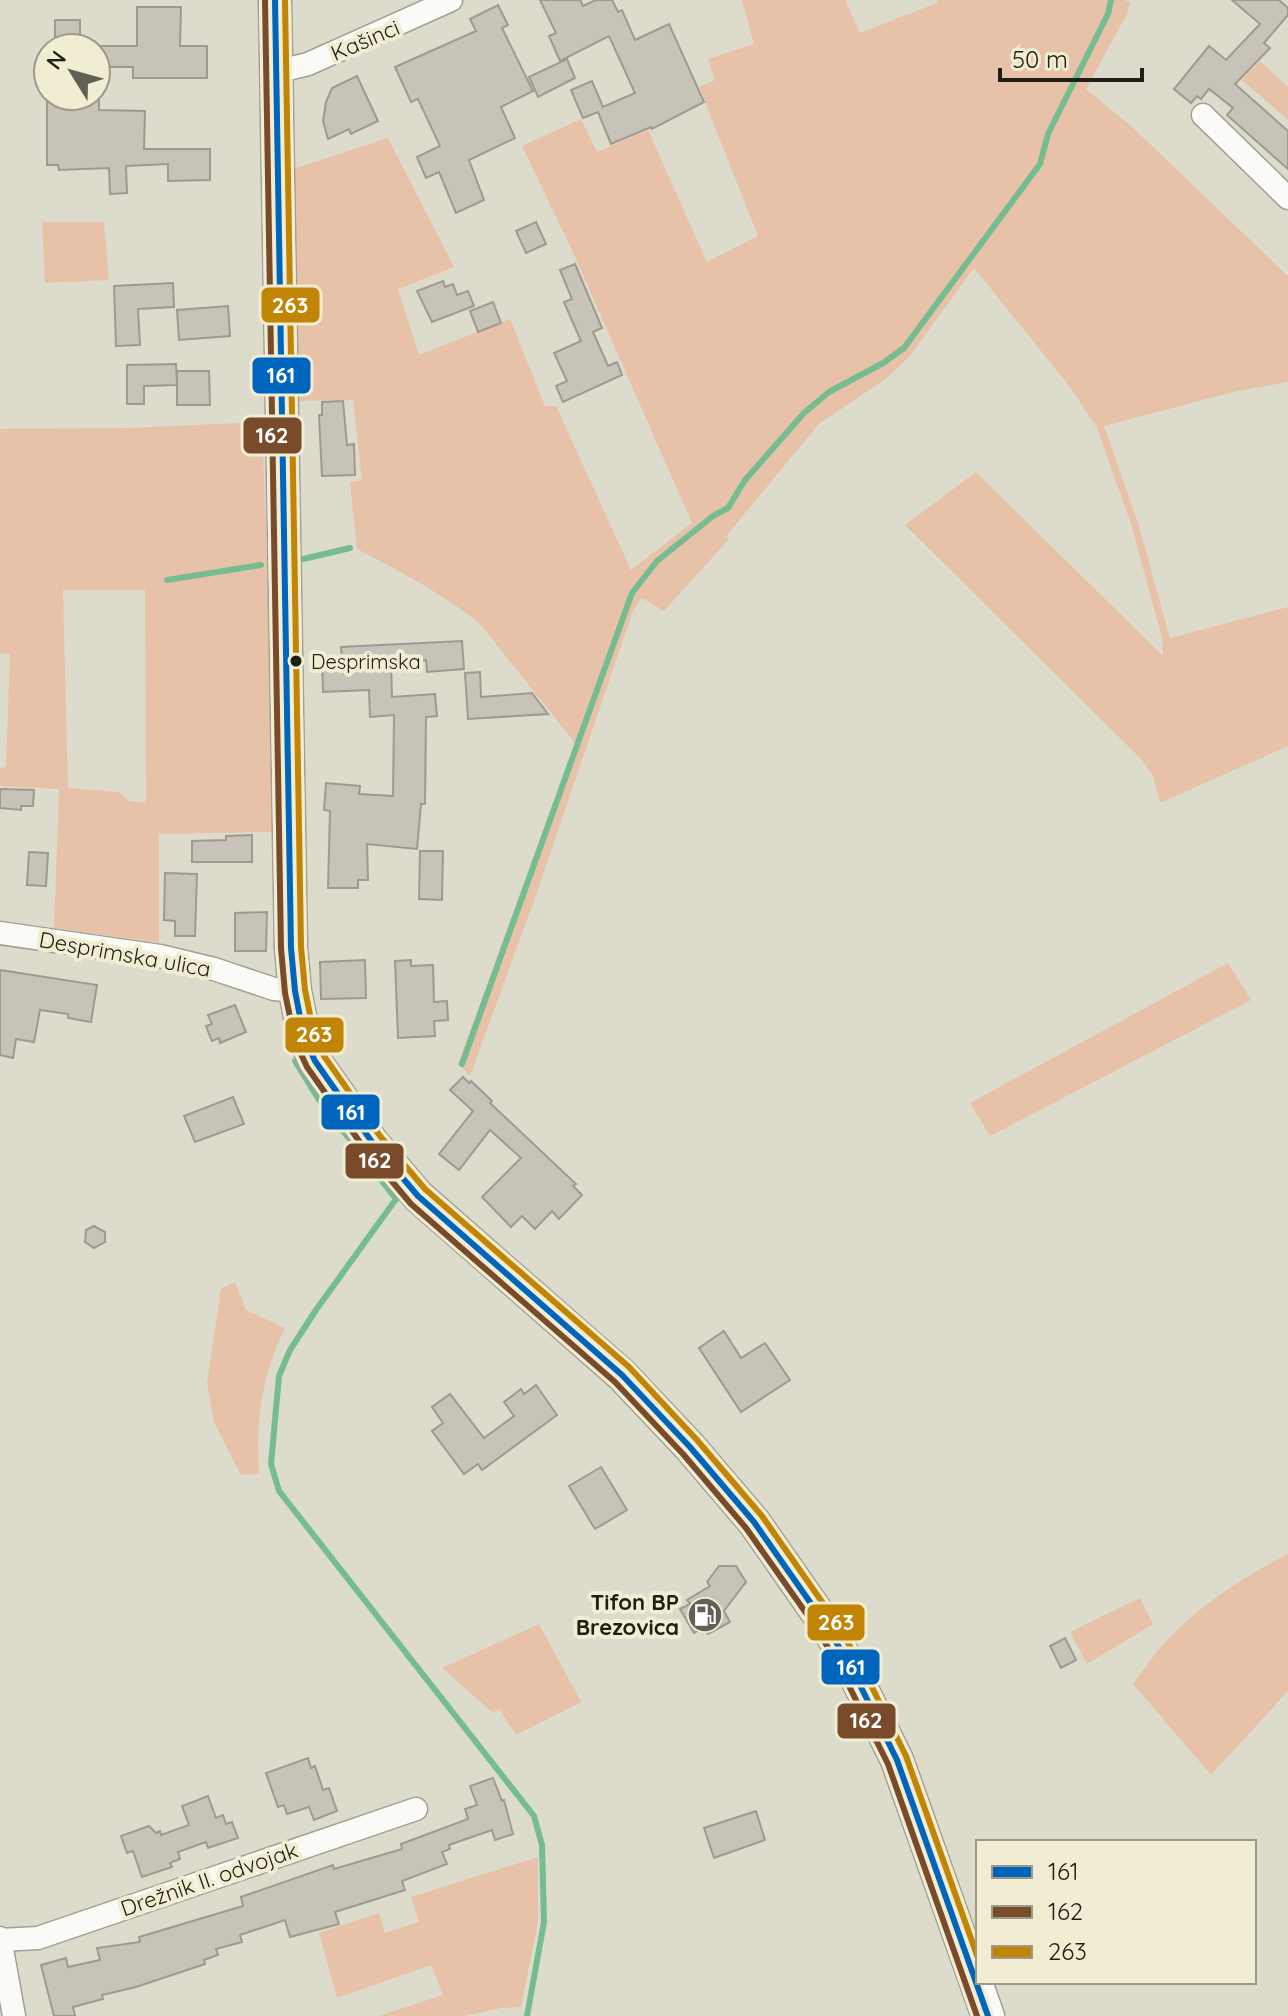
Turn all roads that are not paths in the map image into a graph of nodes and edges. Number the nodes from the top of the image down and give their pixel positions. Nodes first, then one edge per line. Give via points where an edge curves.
1 (275, 0) edge
2 (451, 0) edge
3 (276, 72) junction
4 (1203, 115) dead end
5 (1288, 198) edge
6 (0, 933) edge
7 (295, 991) junction
8 (416, 1809) dead end
9 (0, 1939) edge
10 (976, 1982) edge
11 (977, 1984) edge
12 (14, 2016) edge
13 (988, 2016) edge

1 - 3 main road
2 - 3 street, Kašinci via 308,64
3 - 7 main road
4 - 5 street
6 - 7 street, Desprimska ulica via 160,956
7 - 10 main road via 315,1061 395,1171 622,1375 754,1522 796,1580 853,1671 897,1760
8 - 9 street, Drežnik II. odvojak via 38,1938
9 - 12 street
11 - 13 main road

